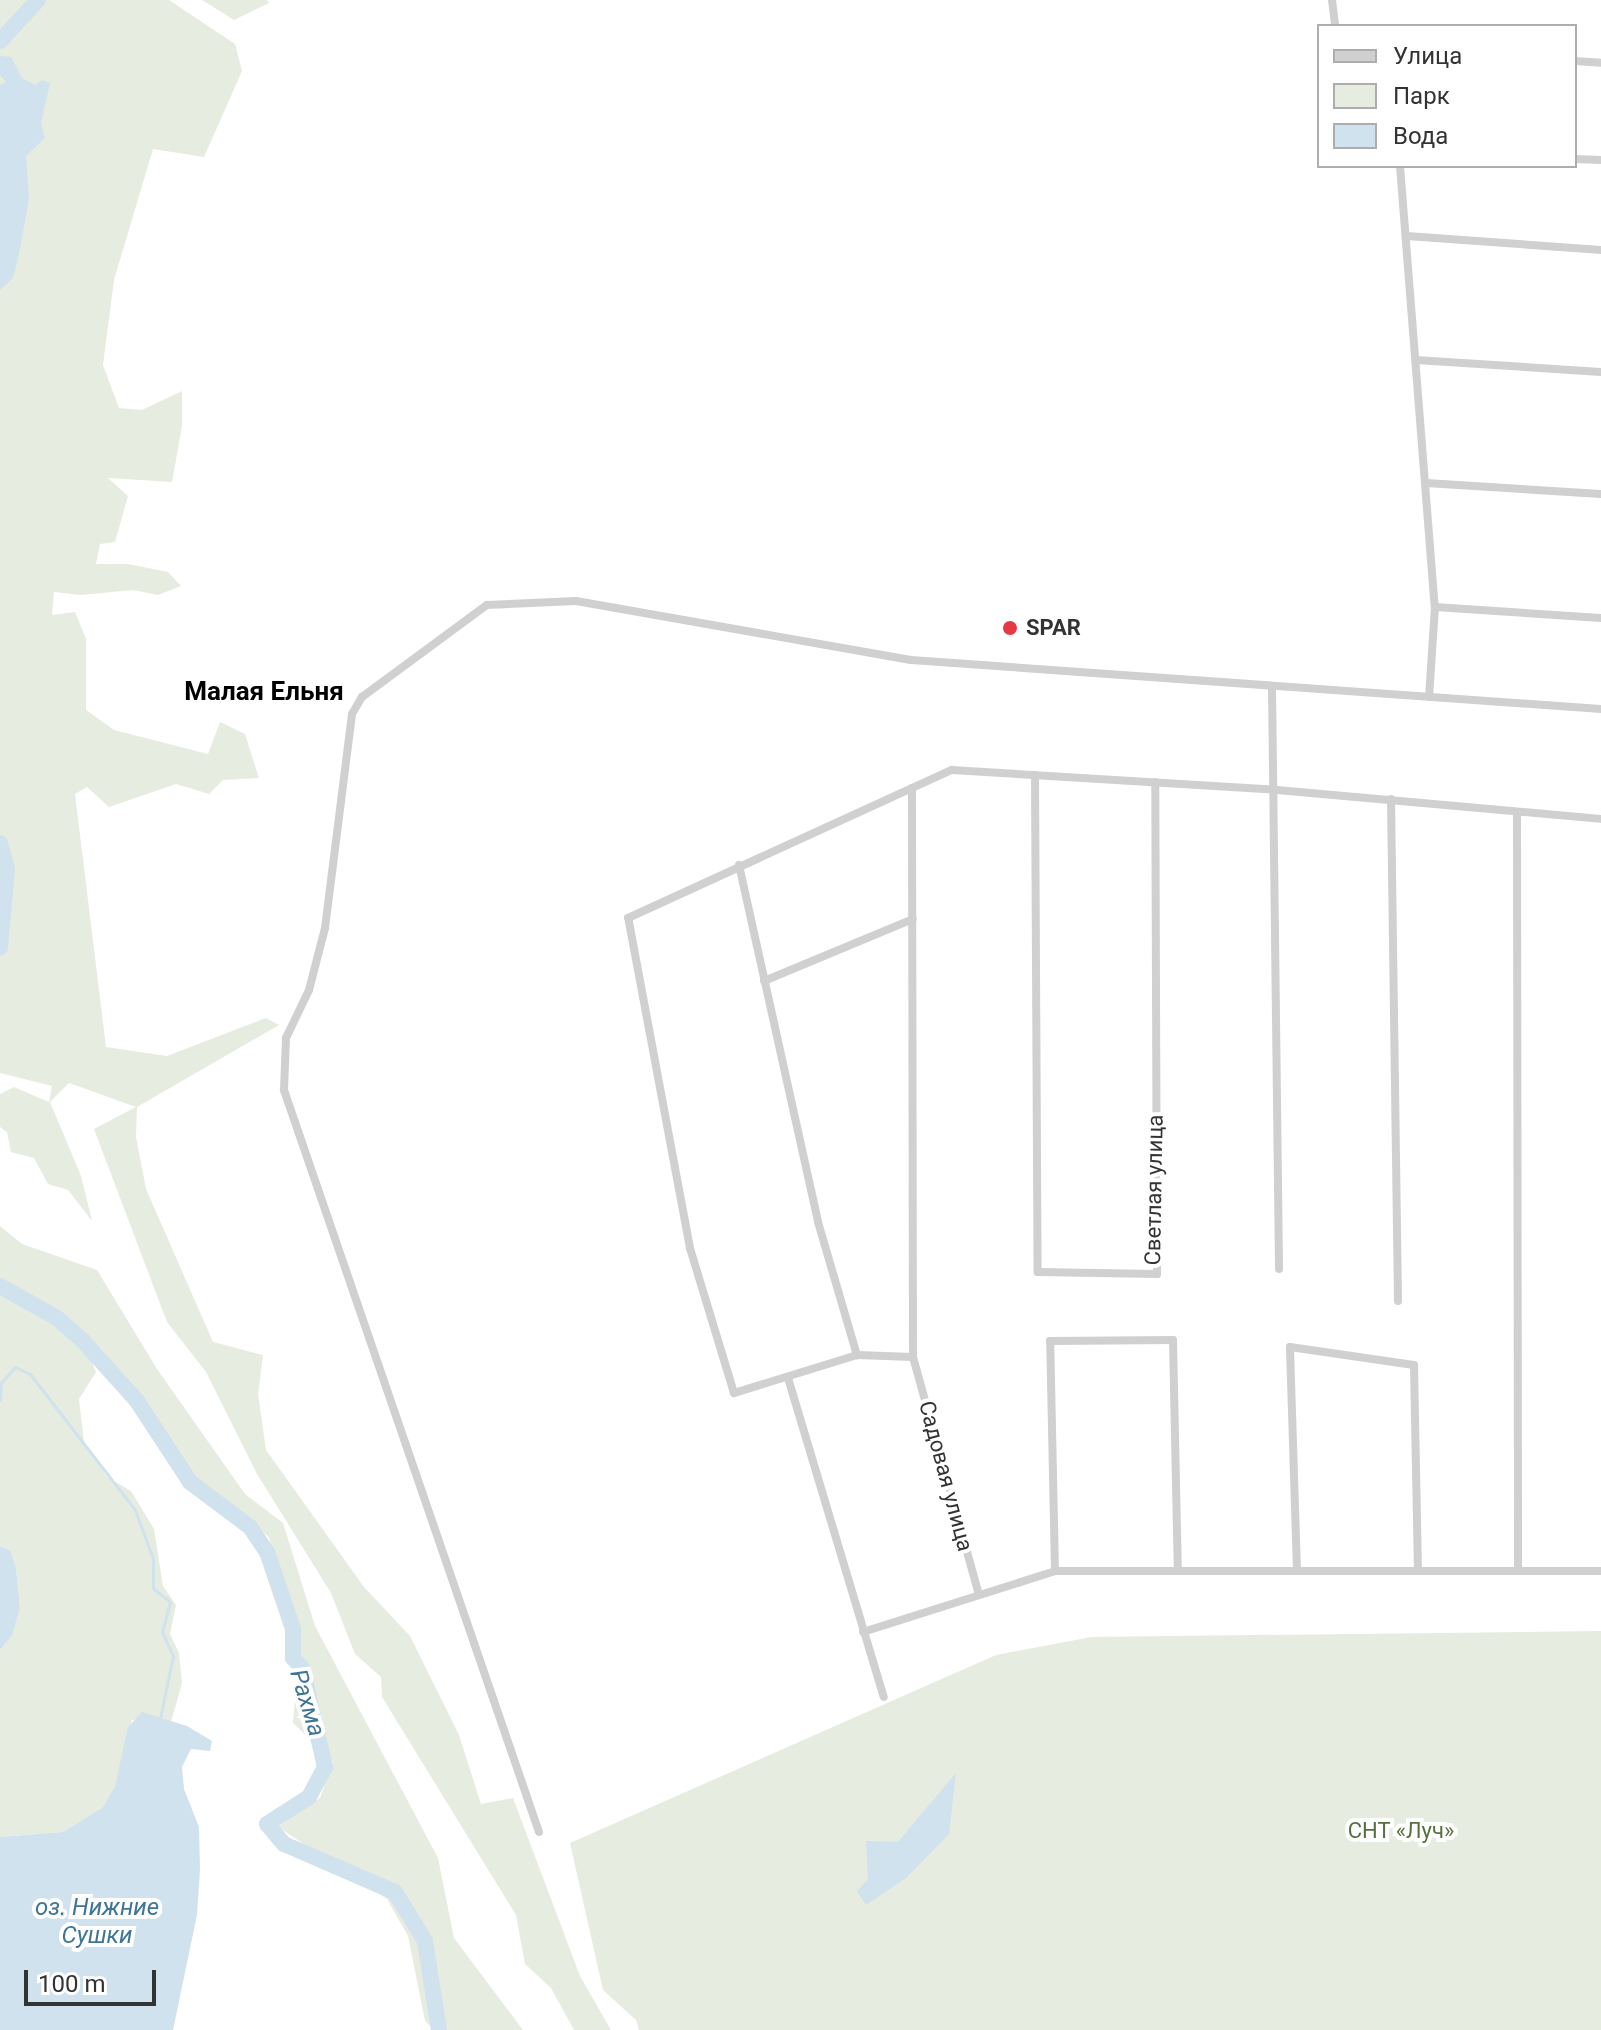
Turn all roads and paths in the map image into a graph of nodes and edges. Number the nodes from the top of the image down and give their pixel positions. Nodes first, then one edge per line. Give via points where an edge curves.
1 (1332, 0) edge
2 (1335, 24) edge
3 (1577, 61) edge
4 (1601, 63) edge
5 (1577, 159) edge
6 (1601, 160) edge
7 (1400, 168) edge
8 (1407, 236) junction
9 (1601, 250) edge
10 (1416, 360) junction
11 (1601, 372) edge
12 (1426, 483) junction
13 (1601, 494) edge
14 (1435, 607) junction
15 (1601, 618) edge
16 (1272, 686) junction
17 (1429, 697) junction
18 (1601, 709) edge
19 (1035, 775) junction
20 (1155, 782) junction
21 (912, 788) junction
22 (1277, 790) junction
23 (1391, 799) junction
24 (1517, 813) junction
25 (1601, 819) edge
26 (739, 865) junction
27 (913, 919) junction
28 (764, 981) junction
29 (1279, 1269) dead end
30 (1398, 1301) dead end
31 (857, 1355) junction
32 (913, 1357) junction
33 (788, 1378) junction
34 (1055, 1571) junction
35 (1178, 1571) junction
36 (1297, 1571) junction
37 (1418, 1571) junction
38 (1518, 1571) junction
39 (1601, 1571) edge
40 (979, 1595) junction
41 (863, 1632) junction
42 (884, 1697) dead end
43 (539, 1832) dead end

1 - 2 street
3 - 4 street
5 - 6 street
7 - 8 street
8 - 9 street
8 - 10 street
10 - 11 street
10 - 12 street
12 - 13 street
12 - 14 street
14 - 15 street
14 - 17 street
16 - 17 street
16 - 22 street
16 - 43 street via 894,658 576,601 487,605 362,697 352,714 325,928 309,990 286,1038 284,1090
17 - 18 street
19 - 20 street
19 - 20 street, Светлая улица via 1038,1272 1157,1274
19 - 21 street via 952,770
20 - 22 street
21 - 26 street
21 - 27 street
22 - 23 street
22 - 29 street
23 - 24 street
23 - 30 street
24 - 25 street
24 - 38 street
26 - 28 street
26 - 33 street via 628,918 690,1248 734,1393
27 - 28 street
27 - 32 street
28 - 31 street via 818,1222
31 - 32 street
31 - 33 street
32 - 40 street, Садовая улица
33 - 41 street
34 - 35 street
34 - 35 street via 1050,1341 1173,1340
34 - 40 street
35 - 36 street
36 - 37 street
36 - 37 street via 1290,1347 1414,1365
37 - 38 street
38 - 39 street
40 - 41 street
41 - 42 street

